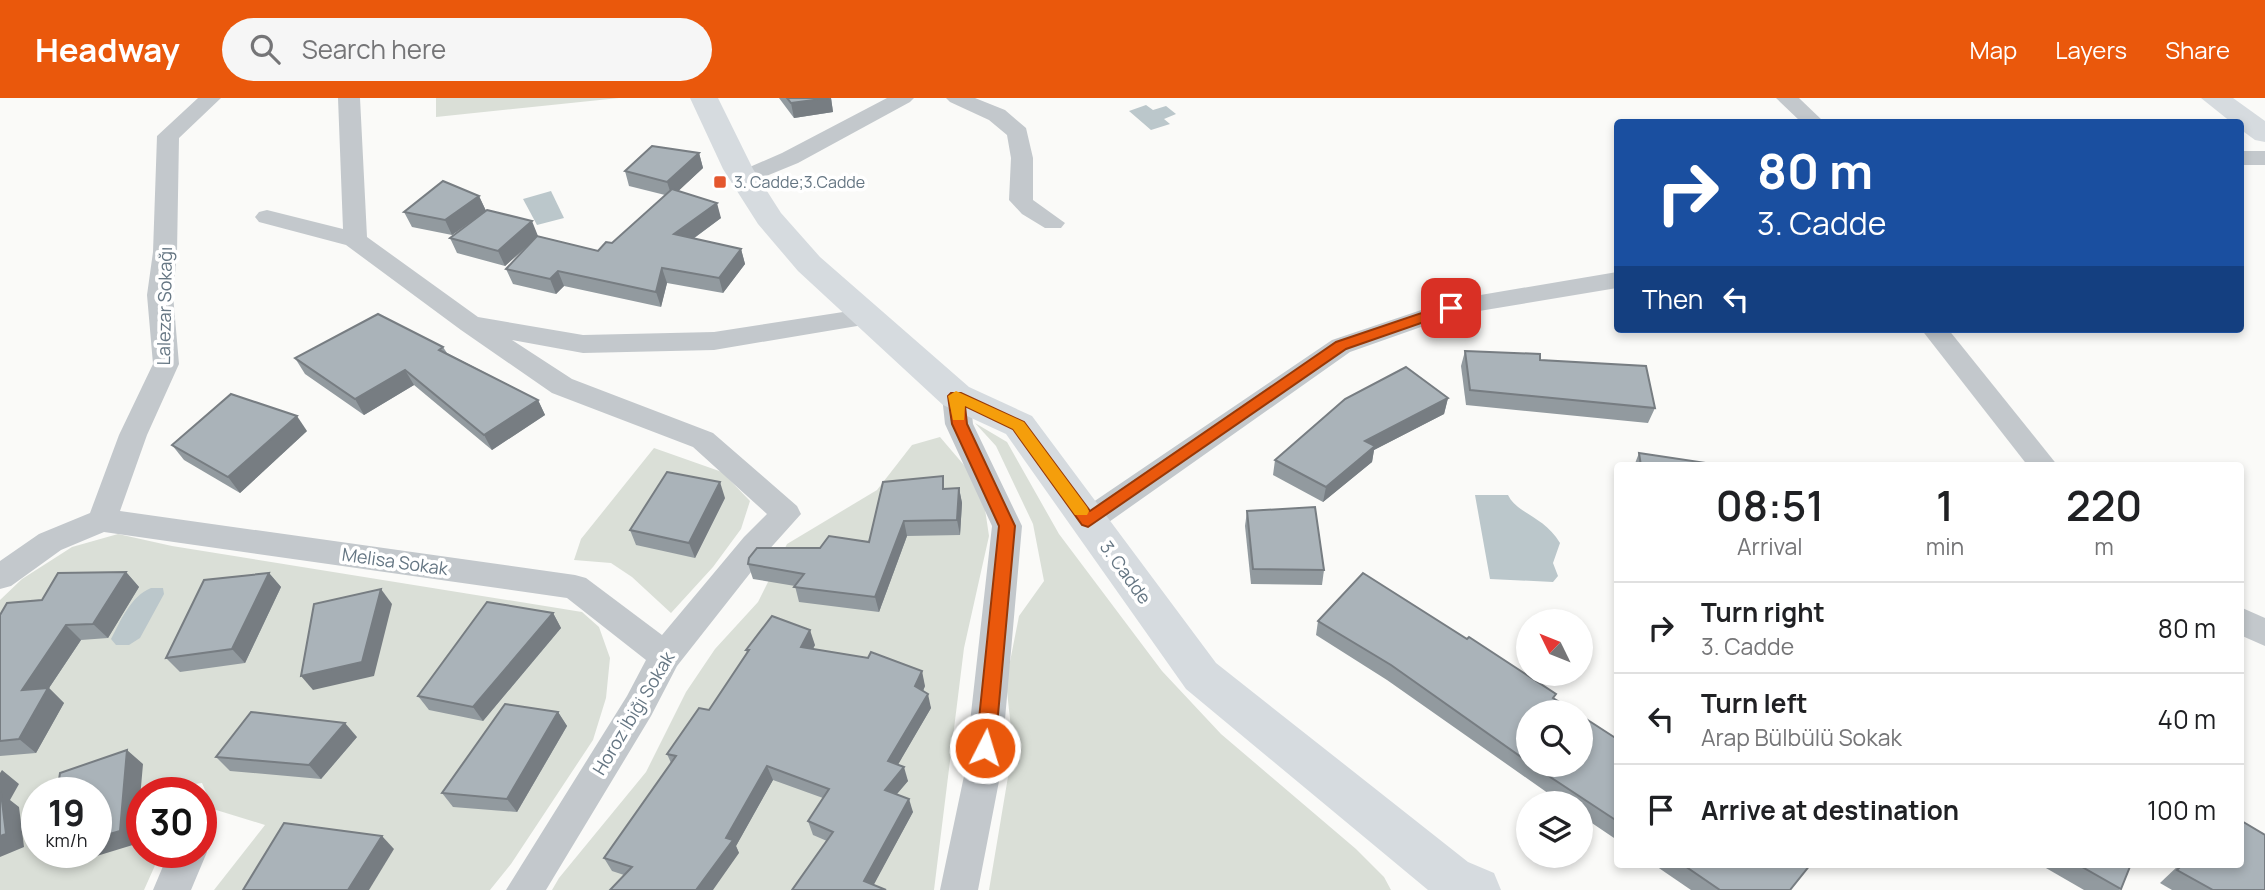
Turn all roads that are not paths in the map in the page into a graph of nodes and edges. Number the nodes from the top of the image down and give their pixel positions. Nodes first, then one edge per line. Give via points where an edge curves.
1 (210, 98) edge
2 (349, 98) edge
3 (704, 98) edge
4 (904, 98) edge
5 (957, 98) edge
6 (1787, 98) edge
7 (2215, 98) edge
8 (2245, 98) edge
9 (2265, 112) edge
10 (1810, 119) edge
11 (2243, 119) edge
12 (2244, 119) edge
13 (2265, 135) edge
14 (2244, 158) edge
15 (2265, 158) edge
16 (744, 178) junction
17 (267, 217) dead end
18 (1053, 223) dead end
19 (355, 240) junction
20 (1614, 281) edge
21 (869, 316) junction
22 (470, 324) junction
23 (1937, 333) edge
24 (956, 396) junction
25 (2041, 462) edge
26 (102, 520) junction
27 (1088, 521) junction
28 (0, 577) edge
29 (2244, 622) edge
30 (2265, 633) edge
31 (665, 656) junction
32 (181, 868) edge
33 (1457, 886) edge
34 (172, 890) edge
35 (525, 890) edge
36 (959, 890) edge

1 - 26 street, Lalezar Sokağı via 168,136 160,295 166,364 133,435
2 - 19 street
3 - 16 main road, 3. Cadde
4 - 16 street
5 - 18 street via 997,115 1018,133 1022,161 1019,199
6 - 10 street
7 - 11 main road
8 - 9 main road
12 - 13 main road
14 - 15 street
16 - 21 main road, 3. Cadde via 769,218 809,264
17 - 19 street
19 - 22 street
20 - 27 street via 1451,308 1341,346
21 - 22 street via 713,341 583,344
21 - 24 main road, 3. Cadde
22 - 31 street, Horoz İbiği Sokak via 562,386 703,440 786,514
23 - 25 street
24 - 27 main road, 3. Cadde via 1018,425
24 - 36 street via 960,424 1007,526 982,776
26 - 28 street via 50,542
26 - 31 street, Melisa Sokak via 575,587
27 - 33 main road, 3. Cadde via 1201,676
29 - 30 street
31 - 35 street, Horoz İbiği Sokak
32 - 34 street

